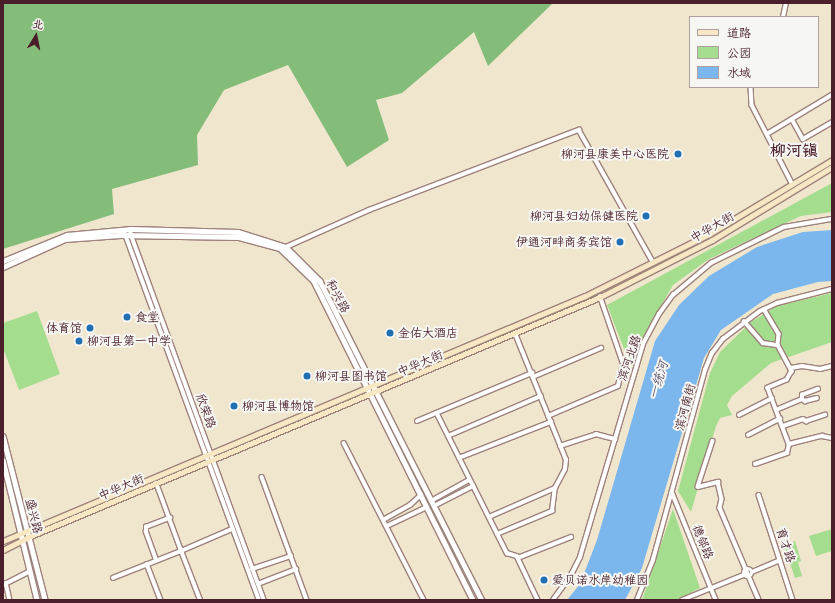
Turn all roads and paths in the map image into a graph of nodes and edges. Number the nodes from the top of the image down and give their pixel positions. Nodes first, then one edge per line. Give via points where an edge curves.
1 (786, 3) edge
2 (783, 16) edge
3 (751, 88) edge
4 (832, 95) edge
5 (792, 119) junction
6 (832, 122) edge
7 (767, 134) junction
8 (832, 160) edge
9 (832, 167) edge
10 (792, 184) junction
11 (795, 189) junction
12 (832, 219) edge
13 (125, 232) junction
14 (131, 232) junction
15 (284, 248) junction
16 (3, 261) edge
17 (653, 262) junction
18 (3, 267) edge
19 (832, 289) edge
20 (600, 297) junction
21 (764, 309) junction
22 (744, 321) junction
23 (515, 334) junction
24 (778, 345) junction
25 (601, 348) dead end
26 (832, 366) edge
27 (791, 368) junction
28 (532, 375) junction
29 (370, 386) junction
30 (818, 390) dead end
31 (376, 391) junction
32 (370, 394) junction
33 (540, 396) junction
34 (772, 398) junction
35 (817, 398) dead end
36 (802, 399) junction
37 (776, 410) junction
38 (437, 413) junction
39 (739, 415) dead end
40 (824, 415) dead end
41 (548, 416) junction
42 (780, 419) junction
43 (417, 421) dead end
44 (551, 422) junction
45 (783, 426) junction
46 (748, 435) dead end
47 (3, 436) edge
48 (448, 436) junction
49 (832, 438) edge
50 (615, 439) junction
51 (713, 441) dead end
52 (344, 443) dead end
53 (789, 444) junction
54 (560, 446) junction
55 (208, 454) junction
56 (459, 458) junction
57 (3, 460) edge
58 (210, 460) junction
59 (755, 464) dead end
60 (5, 476) edge
61 (262, 477) dead end
62 (469, 480) junction
63 (156, 483) junction
64 (473, 486) junction
65 (555, 488) junction
66 (672, 492) junction
67 (421, 495) junction
68 (759, 495) dead end
69 (432, 501) junction
70 (434, 506) junction
71 (427, 507) junction
72 (489, 517) junction
73 (170, 518) junction
74 (383, 520) junction
75 (387, 526) junction
76 (232, 529) junction
77 (27, 530) junction
78 (21, 532) junction
79 (497, 534) junction
80 (29, 537) junction
81 (571, 537) dead end
82 (3, 540) edge
83 (23, 540) junction
84 (3, 550) edge
85 (181, 551) junction
86 (291, 556) junction
87 (518, 558) junction
88 (156, 560) junction
89 (780, 560) junction
90 (147, 564) junction
91 (746, 568) junction
92 (252, 569) junction
93 (296, 569) junction
94 (30, 571) junction
95 (752, 572) junction
96 (744, 575) junction
97 (749, 577) junction
98 (113, 578) dead end
99 (4, 584) edge
100 (258, 584) junction
101 (710, 587) junction
102 (10, 600) edge
103 (37, 600) edge
104 (45, 600) edge
105 (161, 600) edge
106 (199, 600) edge
107 (258, 600) edge
108 (264, 600) edge
109 (307, 600) edge
110 (424, 600) edge
111 (473, 600) edge
112 (482, 600) edge
113 (538, 600) edge
114 (553, 600) edge
115 (636, 600) edge
116 (682, 600) edge
117 (716, 600) edge
118 (759, 600) edge
119 (793, 600) edge

1 - 2 street
3 - 7 street via 752,105
4 - 5 street
5 - 6 street via 803,139
5 - 7 street
7 - 10 street
8 - 10 main road, 中华大街
9 - 11 main road, 中华大街
10 - 11 street
10 - 17 main road, 中华大街 via 709,234
11 - 20 main road, 中华大街 via 712,240
12 - 50 street, 滨河北路 via 784,227 711,263 673,294 643,344
13 - 14 street
13 - 16 street via 68,235
13 - 18 street via 66,239
13 - 55 street, 欣荣路
14 - 15 street via 239,238
14 - 55 street, 欣荣路
15 - 17 street via 369,210 579,130
15 - 29 street, 和兴路 via 320,281
17 - 29 main road, 中华大街 via 585,296
19 - 21 street, 滨河南街 via 790,299
20 - 23 main road, 中华大街
20 - 41 street via 623,364 618,386
21 - 22 street, 滨河南街
21 - 24 street via 779,334
22 - 24 street via 763,343
22 - 66 street, 滨河南街 via 723,339 712,353 705,370
23 - 28 street
23 - 31 main road, 中华大街
24 - 27 street
25 - 28 street
26 - 27 street via 820,369 802,366
27 - 34 street via 787,380 768,388
28 - 33 street
28 - 38 street
29 - 31 street, 和兴路
29 - 32 street, 和兴路
29 - 55 main road, 中华大街
30 - 36 street via 802,395
31 - 32 main road, 中华大街
31 - 69 street, 和兴路
32 - 58 main road, 中华大街
32 - 67 street, 和兴路
33 - 41 street
33 - 48 street
34 - 37 street
34 - 39 street
35 - 36 street via 805,401
36 - 37 street
37 - 42 street
38 - 43 street
38 - 48 street
40 - 45 street
41 - 44 street
42 - 45 street
42 - 46 street
44 - 54 street
44 - 56 street
45 - 53 street
47 - 77 street, 盛兴路
48 - 56 street
49 - 53 street via 822,436
50 - 54 street via 596,434
50 - 114 street, 滨河北路 via 580,557
51 - 91 street via 698,487 718,482 722,499 720,508
52 - 74 street
53 - 59 street via 787,453
54 - 65 street via 566,460 565,469
55 - 58 street, 欣荣路
55 - 77 main road, 中华大街
56 - 62 street
57 - 60 street, 盛兴路
58 - 63 main road, 中华大街
58 - 76 street, 欣荣路
58 - 92 street, 欣荣路
60 - 78 street, 盛兴路
61 - 86 street
62 - 64 street
62 - 69 street
63 - 73 street
63 - 80 main road, 中华大街
64 - 70 street
64 - 72 street
65 - 72 street
65 - 79 street via 552,511
66 - 101 street, 德邻路
66 - 115 street, 滨河南街 via 653,560
67 - 71 street, 和兴路
67 - 74 street via 410,505
68 - 89 street, 育才路
69 - 70 street, 和兴路
70 - 112 street, 和兴路
71 - 75 street
71 - 111 street, 和兴路
72 - 79 street
73 - 85 street
73 - 88 street via 146,526
74 - 75 street
75 - 110 street
76 - 85 street
76 - 107 street, 欣荣路
77 - 78 main road, 中华大街
77 - 80 street, 盛兴路
78 - 82 main road, 中华大街
78 - 83 street, 盛兴路
79 - 87 street via 507,554
80 - 83 main road, 中华大街
80 - 104 street, 盛兴路
81 - 87 street
83 - 84 main road, 中华大街
83 - 94 street, 盛兴路
85 - 88 street
85 - 106 street
86 - 92 street
86 - 93 street
87 - 113 street
88 - 90 street
89 - 95 street
89 - 119 street, 育才路
90 - 98 street
90 - 105 street
91 - 95 street
91 - 96 street
91 - 97 street
92 - 100 street, 欣荣路
93 - 100 street
93 - 109 street
94 - 99 street
94 - 103 street, 盛兴路
95 - 97 street
96 - 97 street
96 - 101 street
97 - 118 street
99 - 102 street
100 - 108 street, 欣荣路
101 - 116 street
101 - 117 street, 德邻路

